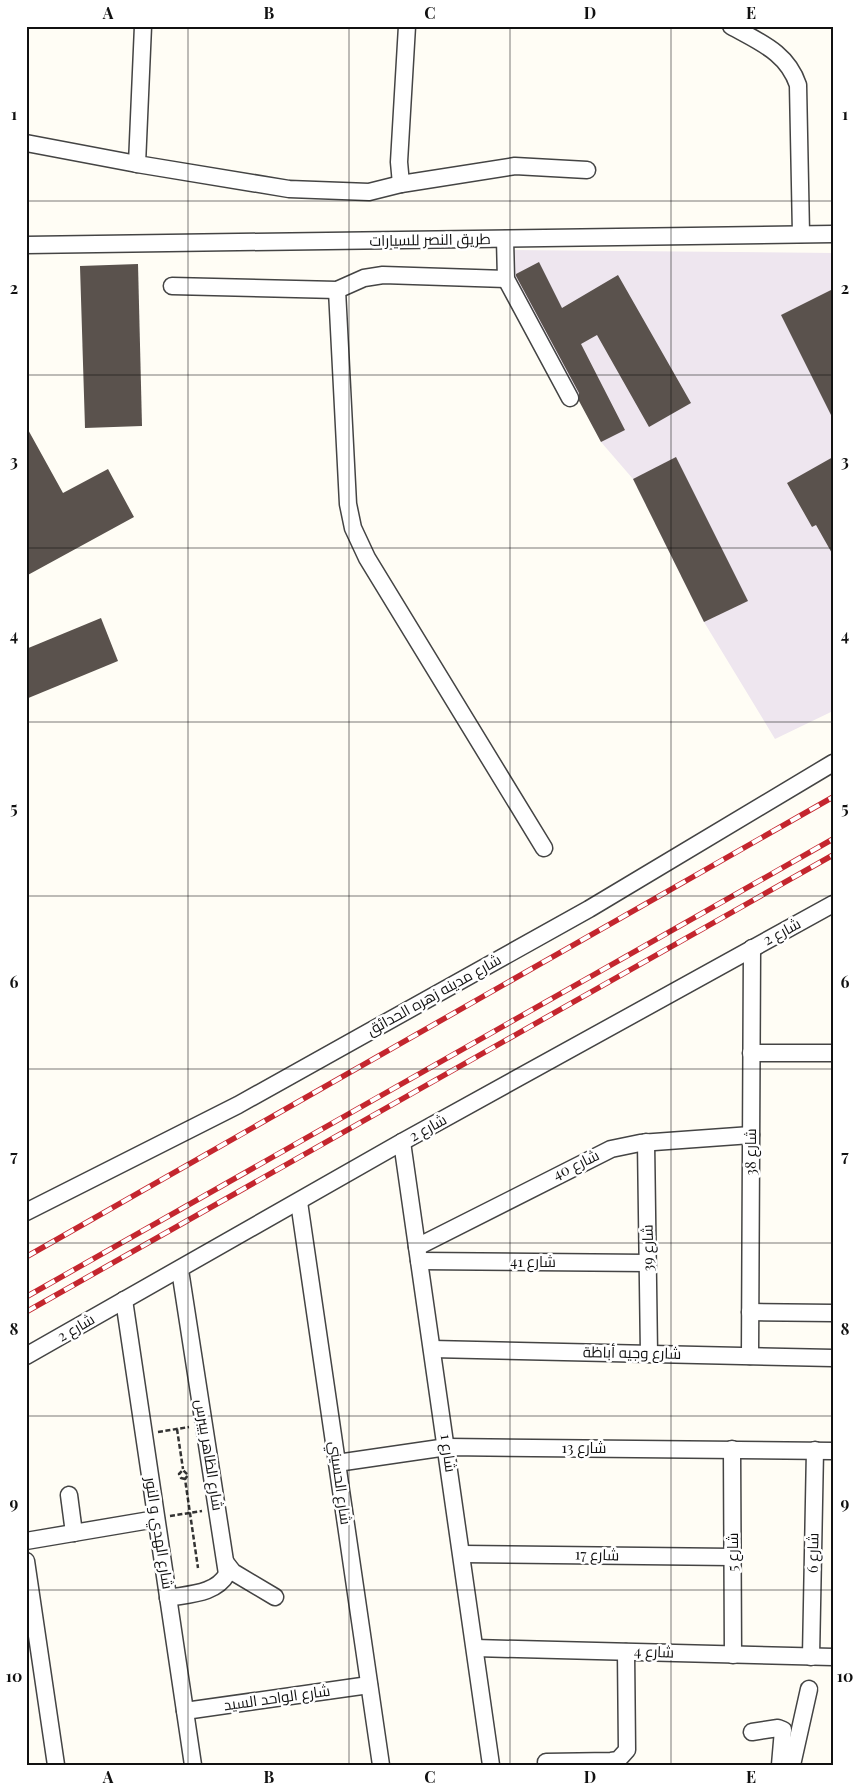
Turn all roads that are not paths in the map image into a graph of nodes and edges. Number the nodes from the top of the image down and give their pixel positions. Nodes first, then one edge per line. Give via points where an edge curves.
1 (142, 26) edge
2 (407, 26) edge
3 (731, 26) edge
4 (26, 143) edge
5 (137, 164) junction
6 (587, 170) dead end
7 (401, 184) junction
8 (801, 234) junction
9 (833, 234) edge
10 (505, 239) junction
11 (26, 245) edge
12 (506, 279) junction
13 (172, 286) dead end
14 (337, 290) junction
15 (570, 398) dead end
16 (833, 762) edge
17 (544, 848) dead end
18 (833, 904) edge
19 (752, 948) junction
20 (751, 1053) junction
21 (833, 1053) edge
22 (751, 1135) junction
23 (402, 1142) junction
24 (646, 1142) junction
25 (299, 1202) junction
26 (26, 1212) edge
27 (418, 1254) junction
28 (648, 1263) junction
29 (180, 1270) junction
30 (124, 1300) junction
31 (750, 1312) junction
32 (833, 1313) edge
33 (432, 1349) junction
34 (649, 1354) junction
35 (26, 1356) edge
36 (750, 1356) junction
37 (833, 1358) edge
38 (447, 1447) junction
39 (732, 1449) junction
40 (815, 1450) junction
41 (833, 1450) edge
42 (337, 1463) junction
43 (69, 1495) dead end
44 (156, 1519) junction
45 (74, 1533) junction
46 (26, 1541) edge
47 (462, 1554) junction
48 (733, 1557) junction
49 (26, 1561) edge
50 (226, 1564) junction
51 (275, 1597) dead end
52 (168, 1598) junction
53 (476, 1648) junction
54 (626, 1652) junction
55 (733, 1655) junction
56 (811, 1656) junction
57 (833, 1657) edge
58 (369, 1685) junction
59 (809, 1689) dead end
60 (185, 1711) junction
61 (752, 1732) dead end
62 (790, 1740) junction
63 (546, 1762) dead end
64 (56, 1765) edge
65 (193, 1765) edge
66 (381, 1765) edge
67 (491, 1765) edge
68 (780, 1765) edge
69 (792, 1765) edge

1 - 5 street
2 - 7 street via 399,162
3 - 8 street via 777,52 793,70 798,85
4 - 5 street
5 - 7 street via 289,189 369,192
6 - 7 street via 515,166
8 - 9 street, طريق النصر للسيارات
8 - 10 street, طريق النصر للسيارات
10 - 11 street, طريق النصر للسيارات
10 - 12 street
12 - 14 street via 384,275 364,278
12 - 15 street
13 - 14 street
14 - 17 street via 348,504 353,528 367,558
16 - 26 street, شارع مدينه زهره الحدائق via 589,909 238,1105
18 - 19 street, شارع 2
19 - 20 street, شارع 38
19 - 23 street, شارع 2
20 - 21 street
20 - 22 street, شارع 38
22 - 24 street, شارع 40
22 - 31 street, شارع 38
23 - 25 street, شارع 2
23 - 27 street, شارع 1
24 - 27 street, شارع 40 via 597,1154
24 - 28 street, شارع 39
25 - 29 street, شارع 2
25 - 42 street, شارع الحسيني
27 - 28 street, شارع 41
27 - 33 street, شارع 1
28 - 34 street, شارع 39
29 - 30 street, شارع 2
29 - 50 street, شارع الظاهر بيبرس
30 - 35 street, شارع 2
30 - 44 street, شارع الهدي و النور
31 - 32 street
31 - 36 street, شارع 38
33 - 34 street, شارع وجيه أباظة
33 - 38 street, شارع 1
34 - 36 street, شارع وجيه أباظة
36 - 37 street, شارع وجيه أباظة
38 - 39 street, شارع 13
38 - 42 street, شارع 13
38 - 47 street, شارع 1
39 - 40 street, شارع 13
39 - 48 street, شارع 5
40 - 41 street, شارع 13
40 - 56 street, شارع 6
42 - 58 street, شارع الحسيني
43 - 45 street
44 - 45 street
44 - 52 street, شارع الهدي و النور
45 - 46 street
47 - 48 street, شارع 17
47 - 53 street, شارع 1
48 - 55 street, شارع 5
49 - 64 street
50 - 51 street via 233,1572
50 - 52 street, شارع الظاهر بيبرس via 227,1574 221,1584
52 - 60 street, شارع الهدي و النور
53 - 54 street, شارع 4
53 - 67 street, شارع 1
54 - 55 street, شارع 4
54 - 63 street via 627,1750 624,1756 610,1762
55 - 56 street, شارع 4
56 - 57 street, شارع 4
58 - 60 street, شارع الواحد السيد
58 - 66 street, شارع الحسيني
59 - 62 street
60 - 65 street, شارع الهدي و النور
61 - 62 street via 781,1729
62 - 68 street
62 - 69 street

